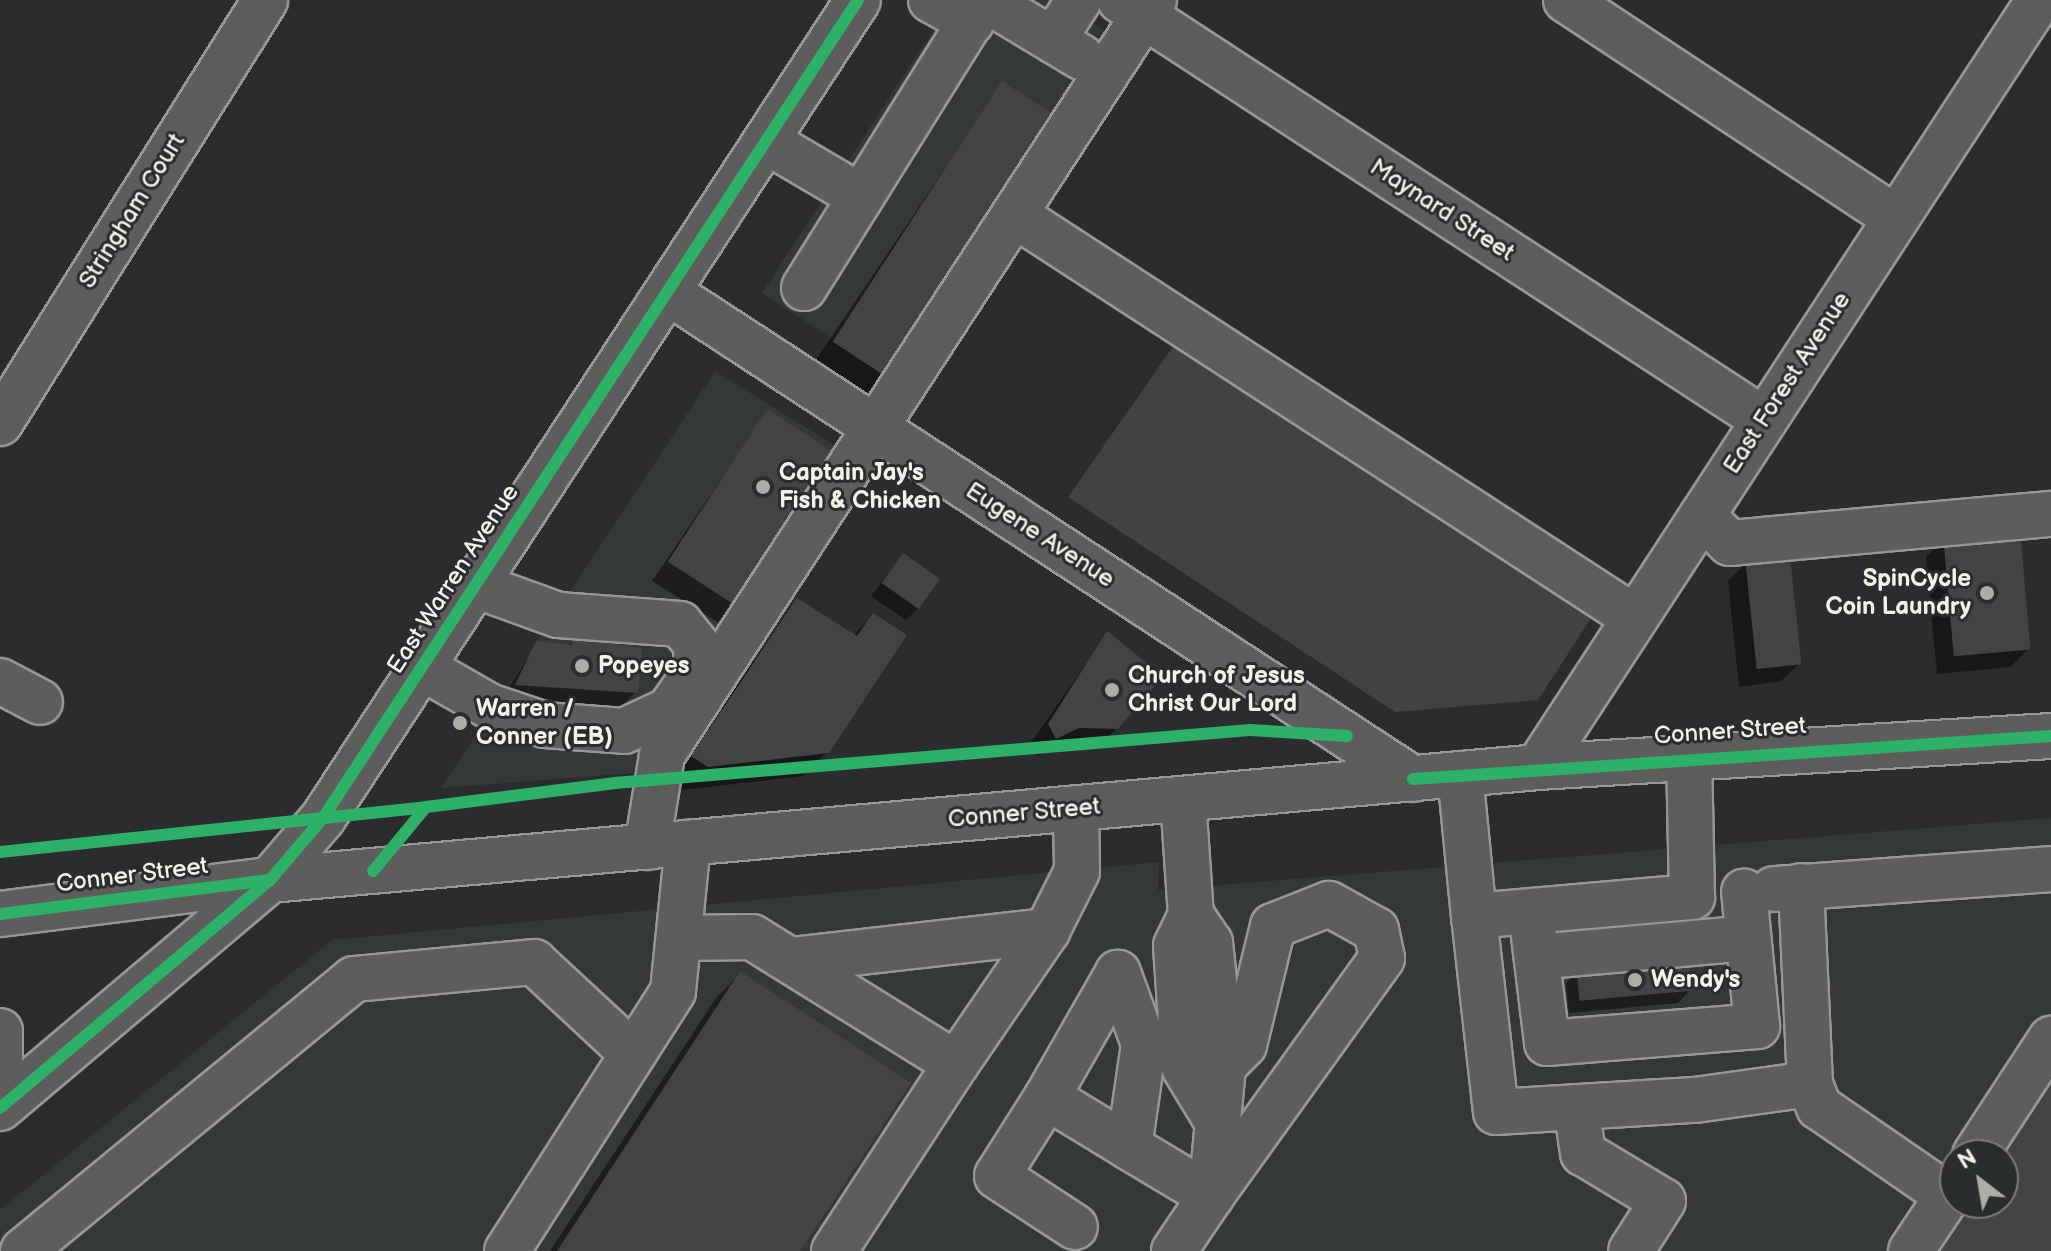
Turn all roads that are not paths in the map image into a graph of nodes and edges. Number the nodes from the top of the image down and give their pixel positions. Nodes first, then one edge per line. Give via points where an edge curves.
1 (265, 0) edge
2 (858, 0) edge
3 (931, 0) edge
4 (1079, 0) edge
5 (1566, 0) edge
6 (1139, 5) edge
7 (980, 7) edge
8 (2036, 7) edge
9 (766, 141) junction
10 (861, 197) junction
11 (1015, 215) junction
12 (1894, 217) junction
13 (804, 288) dead end
14 (668, 292) junction
15 (1764, 420) junction
16 (0, 423) edge
17 (877, 429) junction
18 (2051, 514) edge
19 (1702, 516) junction
20 (475, 585) junction
21 (1635, 618) junction
22 (421, 667) junction
23 (0, 681) edge
24 (40, 702) dead end
25 (2051, 736) edge
26 (1689, 756) junction
27 (1538, 767) junction
28 (1460, 774) junction
29 (1413, 779) junction
30 (1183, 799) junction
31 (1076, 808) junction
32 (667, 845) junction
33 (2051, 869) edge
34 (270, 880) junction
35 (1801, 886) junction
36 (1744, 892) junction
37 (1692, 897) junction
38 (1531, 912) junction
39 (0, 914) edge
40 (1191, 915) junction
41 (1474, 916) junction
42 (1047, 931) junction
43 (680, 938) junction
44 (1748, 938) junction
45 (1537, 957) junction
46 (791, 960) junction
47 (0, 1031) edge
48 (2051, 1039) edge
49 (633, 1054) junction
50 (0, 1061) edge
51 (956, 1064) junction
52 (1223, 1066) junction
53 (1810, 1084) junction
54 (1047, 1097) junction
55 (1576, 1107) junction
56 (0, 1108) edge
57 (1215, 1118) junction
58 (1985, 1139) edge
59 (1129, 1147) junction
60 (1939, 1183) edge
61 (1211, 1196) junction
62 (1939, 1209) edge
63 (1075, 1227) dead end
64 (23, 1251) edge
65 (507, 1251) edge
66 (834, 1251) edge
67 (1174, 1251) edge
68 (1631, 1251) edge
69 (1911, 1251) edge

1 - 16 main road, Stringham Court
2 - 9 main road, East Warren Avenue
3 - 7 main road
4 - 7 main road via 1067,49
5 - 12 main road
6 - 11 main road
6 - 15 main road, Maynard Street
7 - 10 main road
8 - 12 main road, East Forest Avenue
9 - 10 main road
9 - 14 main road, East Warren Avenue
10 - 13 main road
11 - 17 main road
11 - 21 main road
12 - 15 main road, East Forest Avenue
14 - 17 main road, Eugene Avenue
14 - 20 main road, East Warren Avenue
15 - 19 main road, East Forest Avenue
17 - 29 main road, Eugene Avenue
17 - 32 main road via 662,755
18 - 19 main road via 1730,543
19 - 21 main road, East Forest Avenue
20 - 22 main road, East Warren Avenue
20 - 22 main road via 558,615 657,618 680,624 697,645 695,673 669,710 624,731 545,725 489,706
21 - 27 main road, East Forest Avenue
22 - 34 main road, East Warren Avenue via 323,818
23 - 24 main road
25 - 26 main road, Conner Street
26 - 27 main road, Conner Street
26 - 37 main road
27 - 28 main road, Conner Street
28 - 29 main road, Conner Street
28 - 41 main road
29 - 30 main road, Conner Street
30 - 31 main road, Conner Street
30 - 40 main road
31 - 32 main road, Conner Street
31 - 42 main road via 1077,871
32 - 34 main road, Conner Street
32 - 43 main road
33 - 35 main road
34 - 39 main road, Conner Street
34 - 56 main road, East Warren Avenue
35 - 36 main road
35 - 53 main road
36 - 37 main road
36 - 44 main road
37 - 38 main road
38 - 41 main road
38 - 45 main road
40 - 52 main road via 1210,943
40 - 57 main road via 1176,946 1184,1067
41 - 55 main road via 1496,1112
42 - 46 main road
42 - 51 main road
43 - 46 main road via 752,937
43 - 49 main road via 673,991
44 - 45 main road
44 - 45 main road via 1757,1026 1547,1043
46 - 51 main road
47 - 50 main road
48 - 58 main road
49 - 64 main road via 534,962 354,979
49 - 65 main road
51 - 66 main road
52 - 57 main road
52 - 61 main road via 1244,1045 1273,926 1329,904 1376,930 1382,958
53 - 55 main road
53 - 60 main road via 1819,1107
54 - 59 main road
54 - 59 main road via 1118,973 1144,1044
54 - 63 main road via 997,1176
55 - 68 main road via 1583,1153 1663,1201
57 - 61 main road
59 - 61 main road
61 - 67 main road
62 - 69 main road

